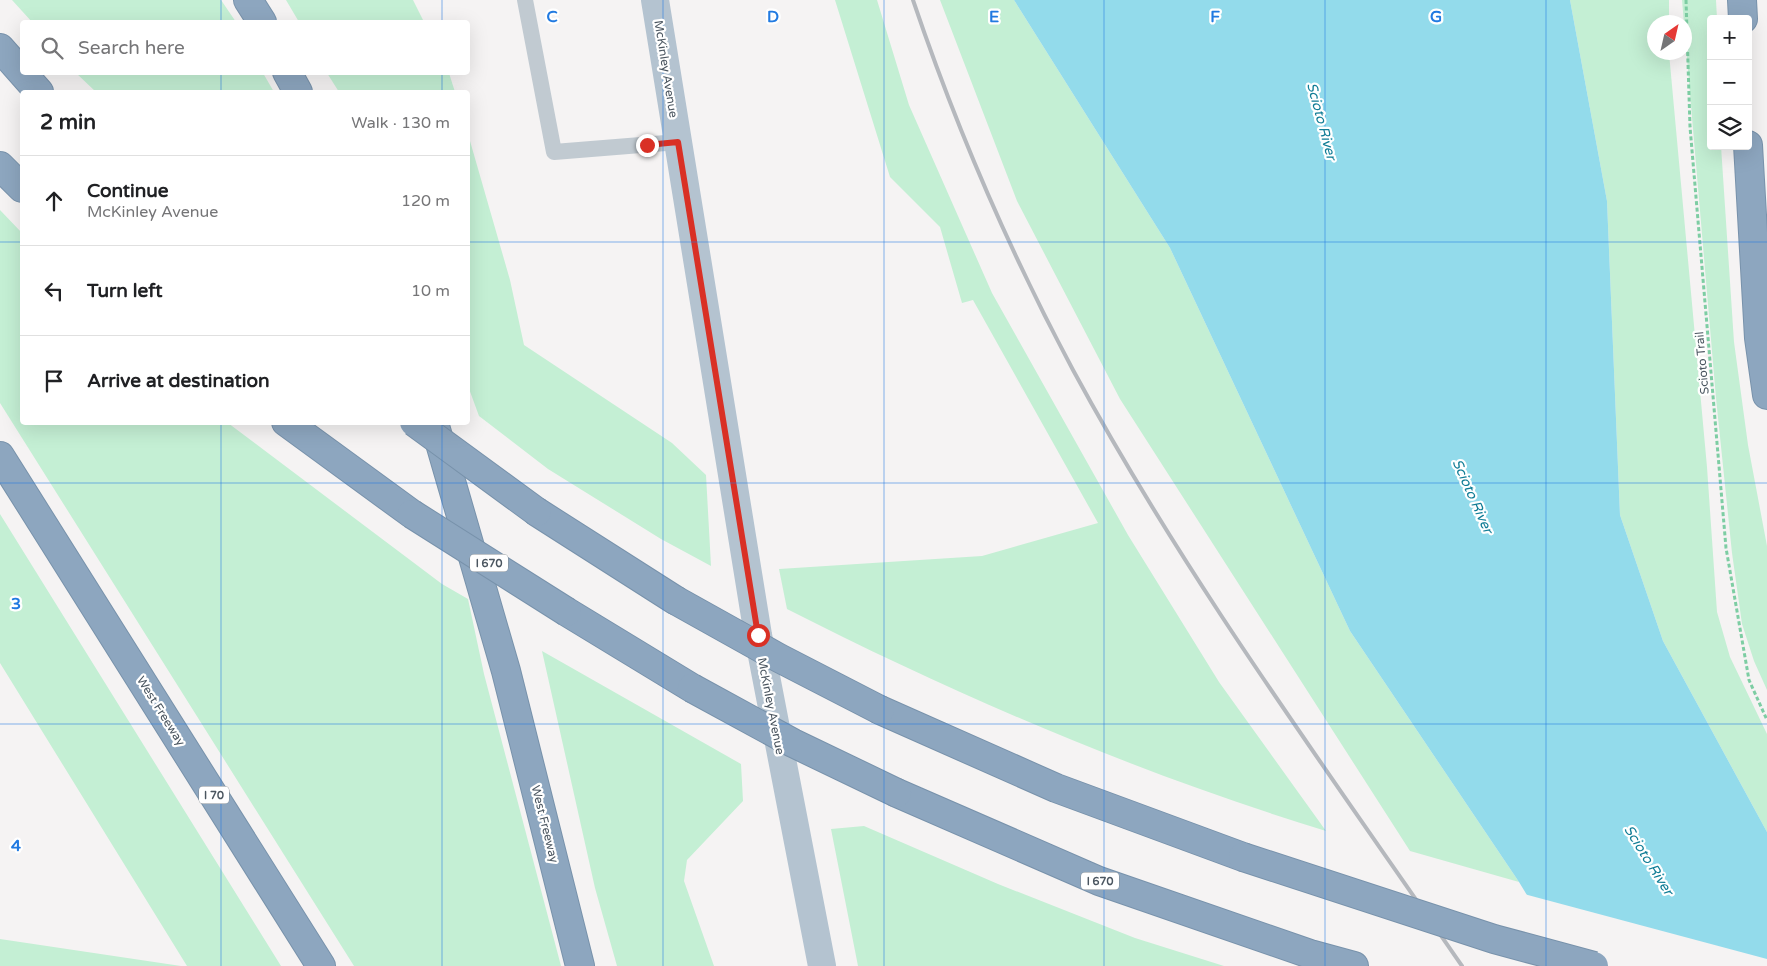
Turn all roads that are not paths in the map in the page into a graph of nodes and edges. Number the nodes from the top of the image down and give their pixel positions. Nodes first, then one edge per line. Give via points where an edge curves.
1 (248, 0) edge
2 (525, 0) edge
3 (655, 0) edge
4 (1742, 0) edge
5 (1743, 15) edge
6 (261, 20) edge
7 (0, 48) edge
8 (20, 71) edge
9 (24, 75) edge
10 (290, 75) edge
11 (37, 90) edge
12 (297, 90) edge
13 (678, 142) junction
14 (1748, 150) edge
15 (0, 166) edge
16 (20, 186) edge
17 (1767, 395) edge
18 (290, 425) edge
19 (418, 425) edge
20 (435, 425) edge
21 (0, 456) edge
22 (321, 966) edge
23 (580, 966) edge
24 (822, 966) edge
25 (1354, 966) edge
26 (1594, 966) edge

1 - 6 highway
2 - 13 lane via 554,152
3 - 13 main road, McKinley Avenue
4 - 5 highway
7 - 8 highway
9 - 11 highway
10 - 12 highway
13 - 24 main road, McKinley Avenue via 758,635
14 - 17 highway via 1759,338
15 - 16 highway
18 - 25 highway, I 670, bridge via 412,514 566,612 692,688 793,743 897,793 1099,881 1310,954
19 - 26 highway, bridge via 537,512 675,600 880,710 1056,788 1243,858 1494,939
20 - 23 highway, West Freeway via 506,671
21 - 22 highway, West Freeway / I 70

